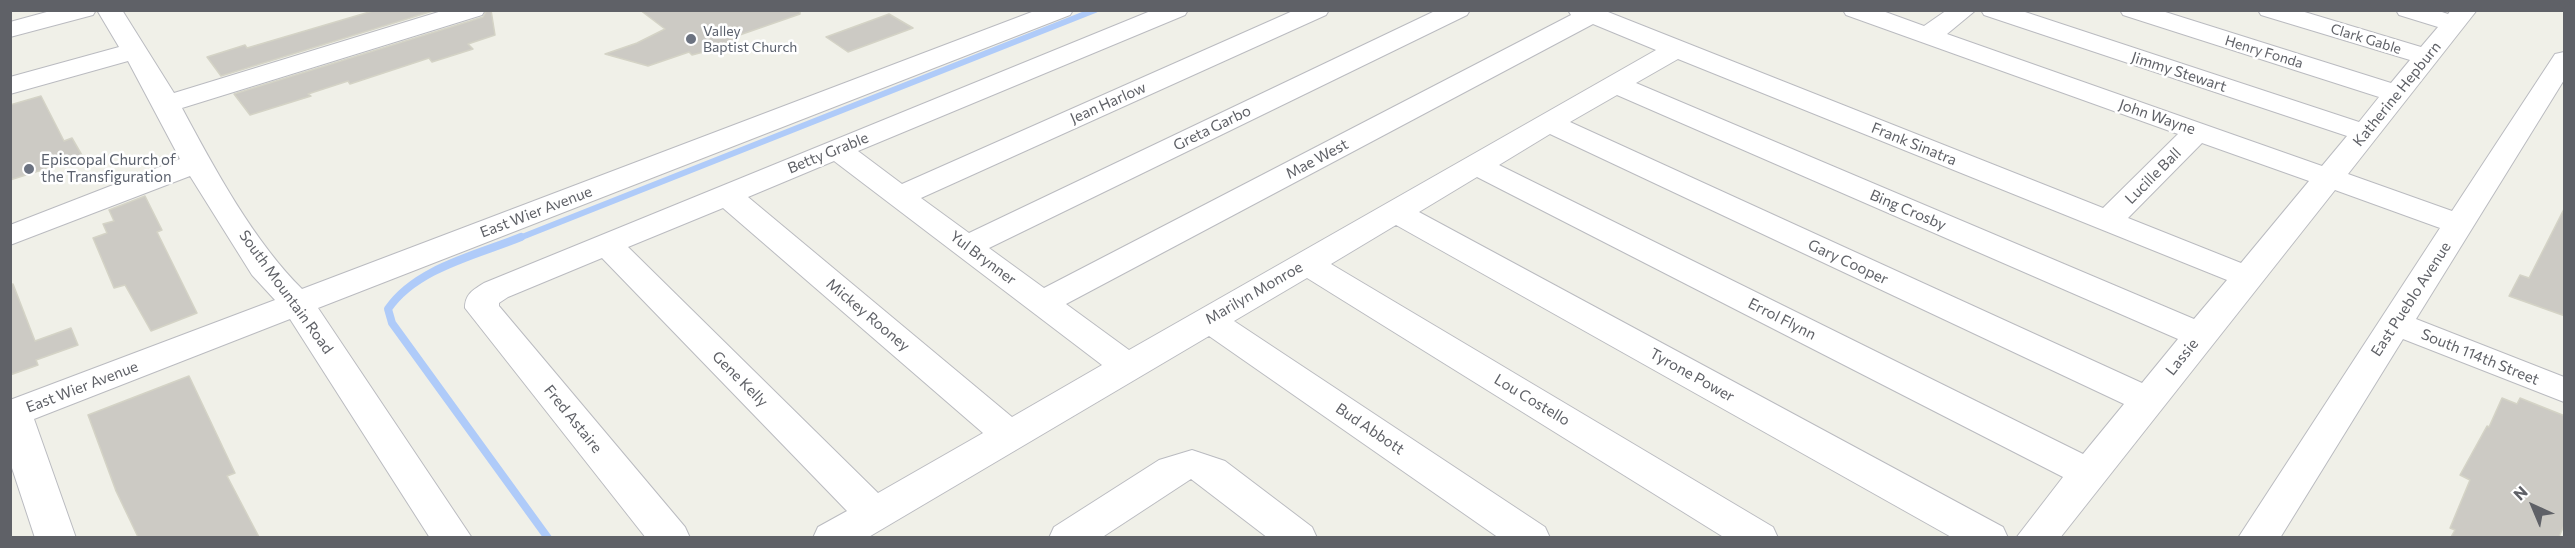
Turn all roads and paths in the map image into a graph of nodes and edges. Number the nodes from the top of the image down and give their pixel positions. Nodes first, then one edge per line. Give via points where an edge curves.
1 (84, 10) edge
2 (109, 10) edge
3 (473, 10) edge
4 (1061, 10) edge
5 (1176, 10) edge
6 (1317, 10) edge
7 (1458, 10) edge
8 (1855, 10) edge
9 (1964, 10) edge
10 (2132, 10) edge
11 (2270, 10) edge
12 (2408, 10) edge
13 (2004, 12) edge
14 (1586, 13) edge
15 (2460, 17) edge
16 (10, 30) edge
17 (1927, 36) junction
18 (1961, 48) junction
19 (1676, 49) junction
20 (134, 51) junction
21 (2427, 57) junction
22 (2565, 60) edge
23 (1615, 84) junction
24 (10, 86) edge
25 (2397, 94) junction
26 (166, 104) junction
27 (1548, 123) junction
28 (2365, 134) junction
29 (2190, 139) junction
30 (837, 150) junction
31 (197, 163) junction
32 (1476, 165) junction
33 (2328, 177) junction
34 (727, 195) junction
35 (899, 196) junction
36 (1396, 212) junction
37 (2108, 221) junction
38 (2459, 224) junction
39 (10, 236) edge
40 (607, 244) junction
41 (967, 246) junction
42 (1306, 263) junction
43 (2248, 277) junction
44 (482, 299) joint
45 (297, 303) junction
46 (1042, 303) junction
47 (1209, 320) junction
48 (2395, 323) junction
49 (2200, 335) junction
50 (1128, 367) junction
51 (2565, 390) edge
52 (2147, 400) junction
53 (12, 414) edge
54 (1009, 435) junction
55 (2088, 473) junction
56 (874, 514) junction
57 (56, 537) edge
58 (452, 537) edge
59 (670, 537) edge
60 (833, 537) edge
61 (1070, 537) edge
62 (1297, 537) edge
63 (1530, 537) edge
64 (1758, 537) edge
65 (1988, 537) edge
66 (2036, 537) edge
67 (2258, 537) edge

1 - 16 street
2 - 20 street, South Mountain Road
3 - 26 street
4 - 45 street, East Wier Avenue
5 - 30 street, Betty Grable
6 - 35 street, Jean Harlow
7 - 41 street, Greta Garbo
8 - 17 street
9 - 17 street
10 - 25 street, Henry Fonda
11 - 21 street, Clark Gable
12 - 15 street
13 - 18 street
13 - 28 street, Jimmy Stewart
14 - 19 street, Frank Sinatra
14 - 46 street, Mae West
15 - 21 street, Katherine Hepburn
17 - 18 street
18 - 29 street, John Wayne via 2041,76 2030,86 2040,97
19 - 23 street, Marilyn Monroe
19 - 37 street, Frank Sinatra
20 - 24 street
20 - 26 street, South Mountain Road
21 - 25 street, Katherine Hepburn
22 - 38 street, East Pueblo Avenue
23 - 27 street, Marilyn Monroe
23 - 49 street, Bing Crosby
25 - 28 street, Katherine Hepburn
26 - 31 street, South Mountain Road
27 - 32 street, Marilyn Monroe
27 - 52 street, Gary Cooper
28 - 33 street, Katherine Hepburn
29 - 33 street, John Wayne
29 - 37 street, Lucille Ball
30 - 34 street, Betty Grable
30 - 35 street, Yul Brynner
31 - 39 street
31 - 45 street, South Mountain Road via 269,275
32 - 36 street, Marilyn Monroe
32 - 55 street, Errol Flynn
33 - 38 street, John Wayne
33 - 43 street, Lassie
34 - 40 street, Betty Grable
34 - 54 street, Mickey Rooney
35 - 41 street, Yul Brynner
36 - 42 street, Marilyn Monroe
36 - 65 street, Tyrone Power
37 - 43 street, Frank Sinatra
38 - 48 street, East Pueblo Avenue
40 - 44 street, Betty Grable
40 - 56 street, Gene Kelly
41 - 46 street, Yul Brynner
42 - 47 street, Marilyn Monroe
42 - 64 street, Lou Costello
43 - 49 street, Lassie
44 - 59 street, Fred Astaire via 482,308
45 - 53 street, East Wier Avenue
45 - 58 street, South Mountain Road
46 - 50 street, Yul Brynner
47 - 50 street, Marilyn Monroe
47 - 63 street, Bud Abbott
48 - 51 street, South 114th Street
48 - 67 street, East Pueblo Avenue
49 - 52 street, Lassie
50 - 54 street, Marilyn Monroe
52 - 55 street, Lassie
53 - 57 street
54 - 56 street, Marilyn Monroe
55 - 66 street, Lassie
56 - 60 street, Marilyn Monroe
61 - 62 street via 1173,470 1192,464 1211,471

